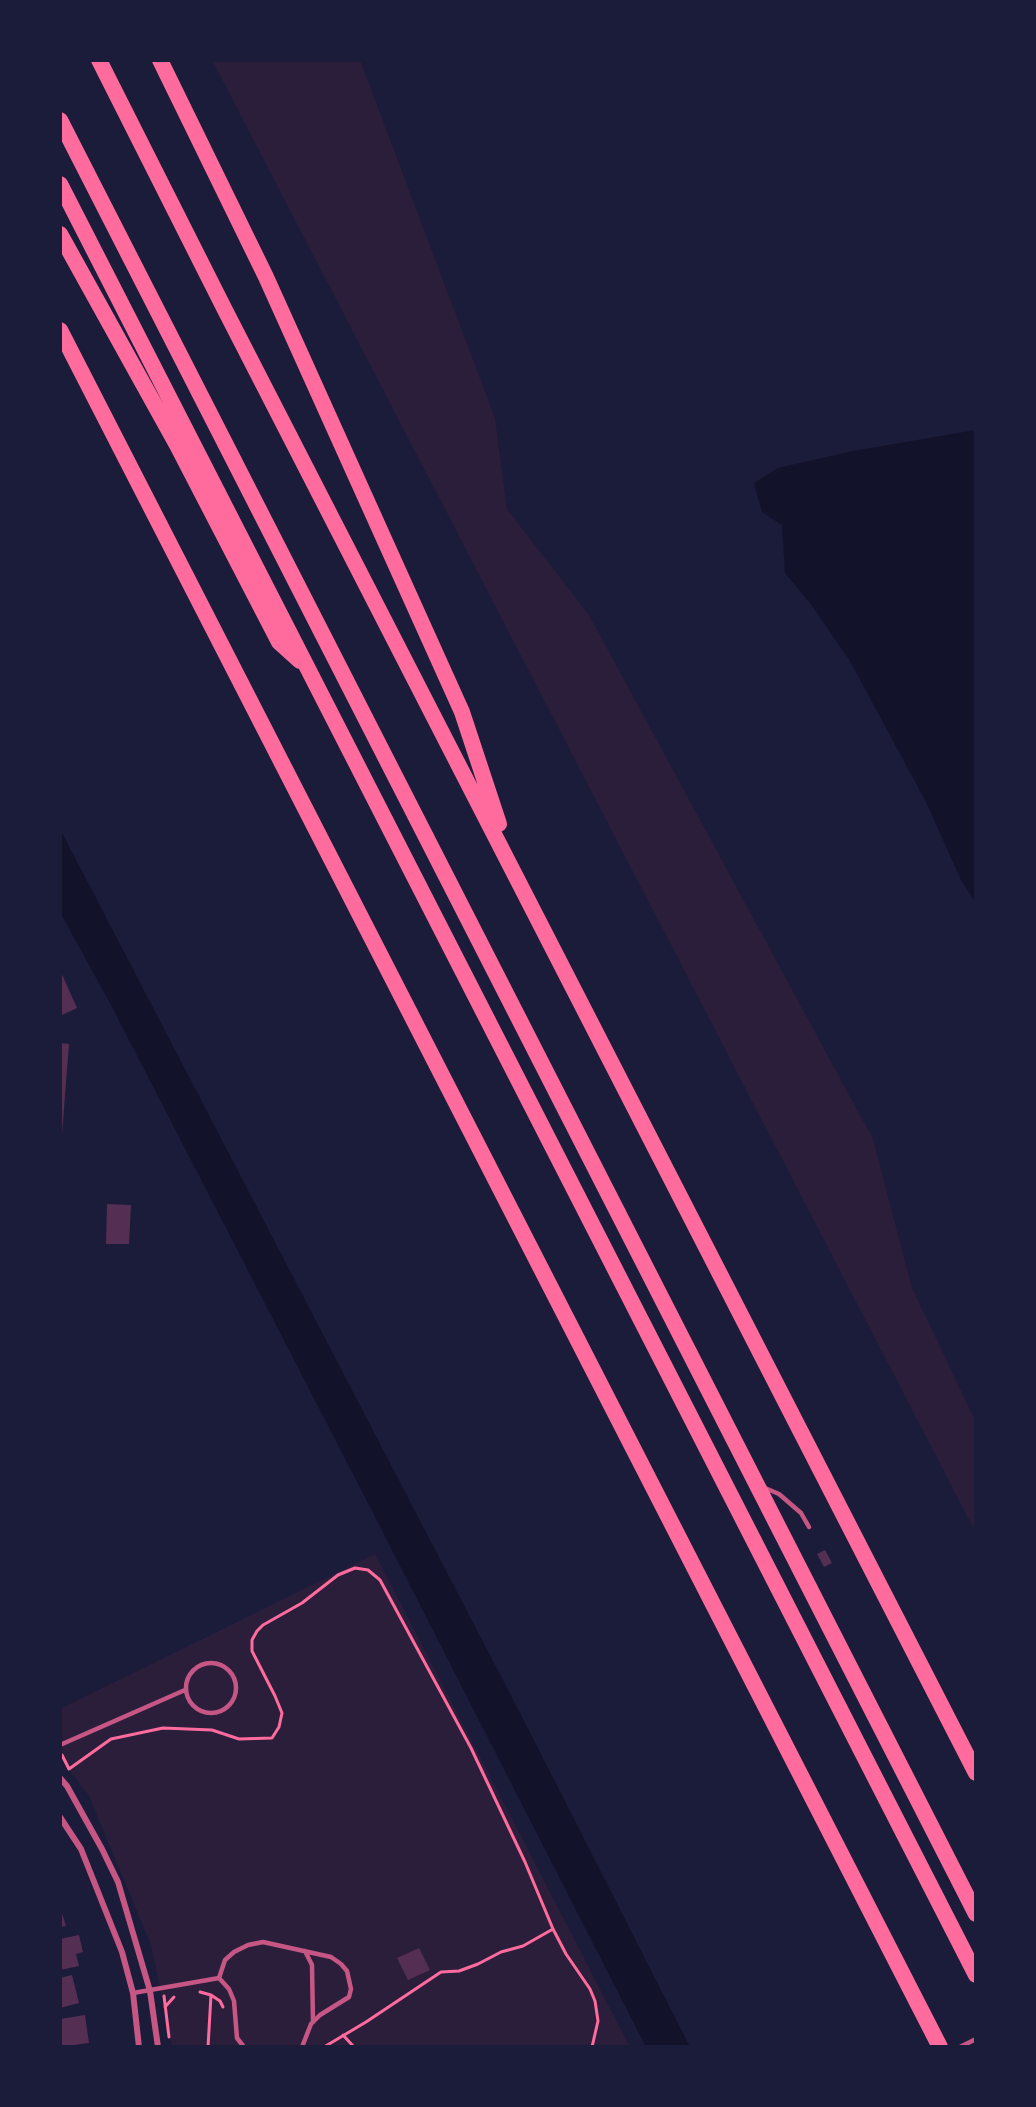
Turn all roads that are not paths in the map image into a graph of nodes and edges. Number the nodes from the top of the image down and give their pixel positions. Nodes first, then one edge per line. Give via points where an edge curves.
1 (99, 60) edge
2 (160, 60) edge
3 (60, 120) edge
4 (60, 184) edge
5 (60, 234) edge
6 (60, 330) edge
7 (60, 351) edge
8 (143, 492) junction
9 (307, 668) junction
10 (517, 876) junction
11 (754, 1482) junction
12 (809, 1527) dead end
13 (185, 1690) junction
14 (60, 1745) edge
15 (976, 1773) edge
16 (60, 1778) edge
17 (60, 1817) edge
18 (975, 1910) edge
19 (305, 1951) junction
20 (976, 1975) edge
21 (219, 1977) junction
22 (150, 1990) junction
23 (133, 1994) junction
24 (313, 2023) junction
25 (976, 2039) edge
26 (139, 2047) edge
27 (158, 2047) edge
28 (244, 2047) edge
29 (302, 2047) edge
30 (940, 2047) edge
31 (960, 2047) edge

1 - 10 highway
2 - 10 highway via 266,277 462,712
3 - 11 highway
4 - 9 highway
5 - 9 highway via 177,445 279,642
6 - 8 highway
7 - 8 highway
8 - 30 highway
9 - 20 highway
10 - 15 highway
11 - 12 lane via 779,1494 801,1513
11 - 18 highway
13 - 13 lane via 194,1707 212,1714 230,1706 237,1687 228,1669 210,1663 192,1671
13 - 14 lane
16 - 22 street via 118,1882
17 - 23 street via 81,1849 98,1888
19 - 21 lane via 263,1942 248,1945 225,1960
19 - 24 lane via 312,1965
19 - 24 lane via 331,1957 341,1964 351,1989 349,1997
21 - 22 lane
21 - 28 lane via 230,1989 237,2038
22 - 23 lane
22 - 27 street
23 - 26 street
24 - 29 lane
25 - 31 lane

